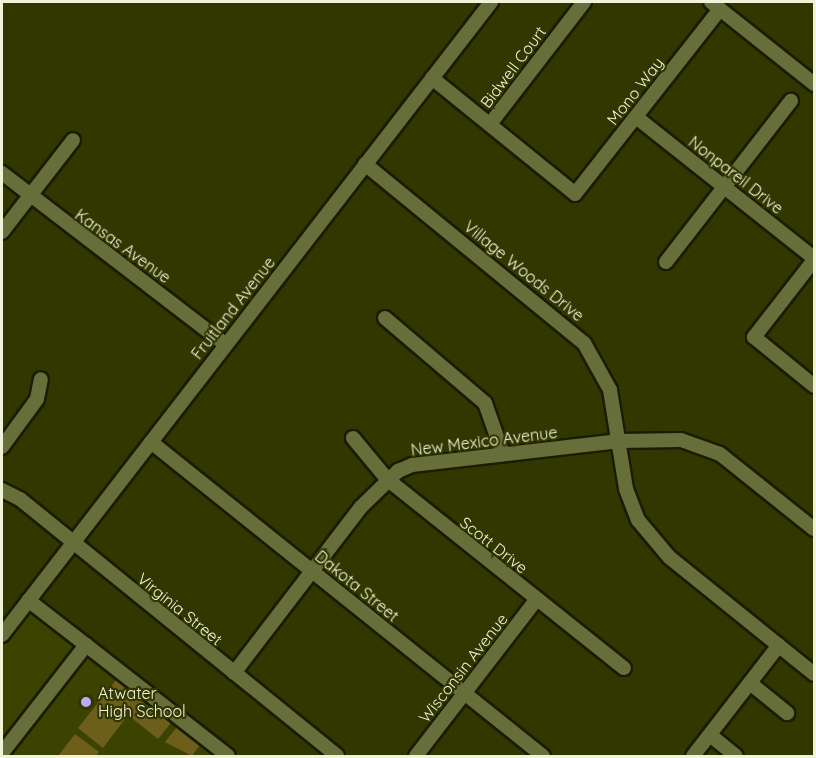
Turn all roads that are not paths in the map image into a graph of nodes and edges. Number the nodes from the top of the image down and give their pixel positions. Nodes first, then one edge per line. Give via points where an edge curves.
1 (491, 2) edge
2 (584, 2) edge
3 (716, 5) edge
4 (432, 78) junction
5 (814, 84) edge
6 (791, 101) dead end
7 (636, 117) junction
8 (490, 124) junction
9 (73, 140) dead end
10 (365, 164) junction
11 (2, 173) edge
12 (724, 187) junction
13 (30, 195) junction
14 (2, 231) edge
15 (814, 259) edge
16 (666, 262) dead end
17 (385, 318) dead end
18 (226, 345) junction
19 (41, 379) dead end
20 (814, 386) edge
21 (353, 438) dead end
22 (620, 441) junction
23 (151, 442) junction
24 (2, 447) edge
25 (503, 454) junction
26 (387, 479) junction
27 (2, 490) edge
28 (814, 529) edge
29 (73, 543) junction
30 (312, 571) junction
31 (537, 599) junction
32 (28, 600) junction
33 (2, 635) edge
34 (87, 645) junction
35 (779, 645) junction
36 (624, 668) dead end
37 (234, 673) junction
38 (814, 674) edge
39 (750, 683) junction
40 (464, 693) junction
41 (787, 713) dead end
42 (710, 735) junction
43 (2, 753) edge
44 (228, 756) edge
45 (337, 756) edge
46 (416, 756) edge
47 (543, 756) edge
48 (693, 756) edge
49 (736, 756) edge

1 - 4 street, Fruitland Avenue
2 - 8 street, Bidwell Court
3 - 5 street
3 - 7 street, Mono Way
4 - 8 street
4 - 10 street, Fruitland Avenue
6 - 12 street
7 - 8 street, Mono Way via 575,194
7 - 12 street, Nonpareil Drive
9 - 13 street
10 - 18 street, Fruitland Avenue
10 - 22 street, Village Woods Drive via 584,343 610,390
11 - 13 street, Kansas Avenue
12 - 15 street, Nonpareil Drive
12 - 16 street
13 - 14 street
13 - 18 street, Kansas Avenue
15 - 20 street via 754,337
17 - 25 street via 485,403
18 - 23 street, Fruitland Avenue
19 - 24 street via 37,399
21 - 26 street, Scott Drive
22 - 25 street, New Mexico Avenue
22 - 28 street, New Mexico Avenue via 681,440 720,454
22 - 35 street, Village Woods Drive via 631,505 654,542
23 - 29 street, Fruitland Avenue
23 - 30 street, Dakota Street
25 - 26 street, New Mexico Avenue via 412,465
26 - 30 street, New Mexico Avenue
26 - 31 street, Scott Drive
27 - 29 street, Virginia Street
29 - 32 street, Fruitland Avenue
29 - 37 street, Virginia Street
30 - 37 street, New Mexico Avenue
30 - 40 street, Dakota Street
31 - 36 street, Scott Drive
31 - 40 street, Wisconsin Avenue
32 - 33 street, Fruitland Avenue
32 - 34 street
34 - 43 street
34 - 44 street
35 - 38 street, Village Woods Drive
35 - 39 street
37 - 45 street, Virginia Street
39 - 41 street
39 - 42 street
40 - 46 street, Wisconsin Avenue
40 - 47 street, Dakota Street
42 - 48 street
42 - 49 street

